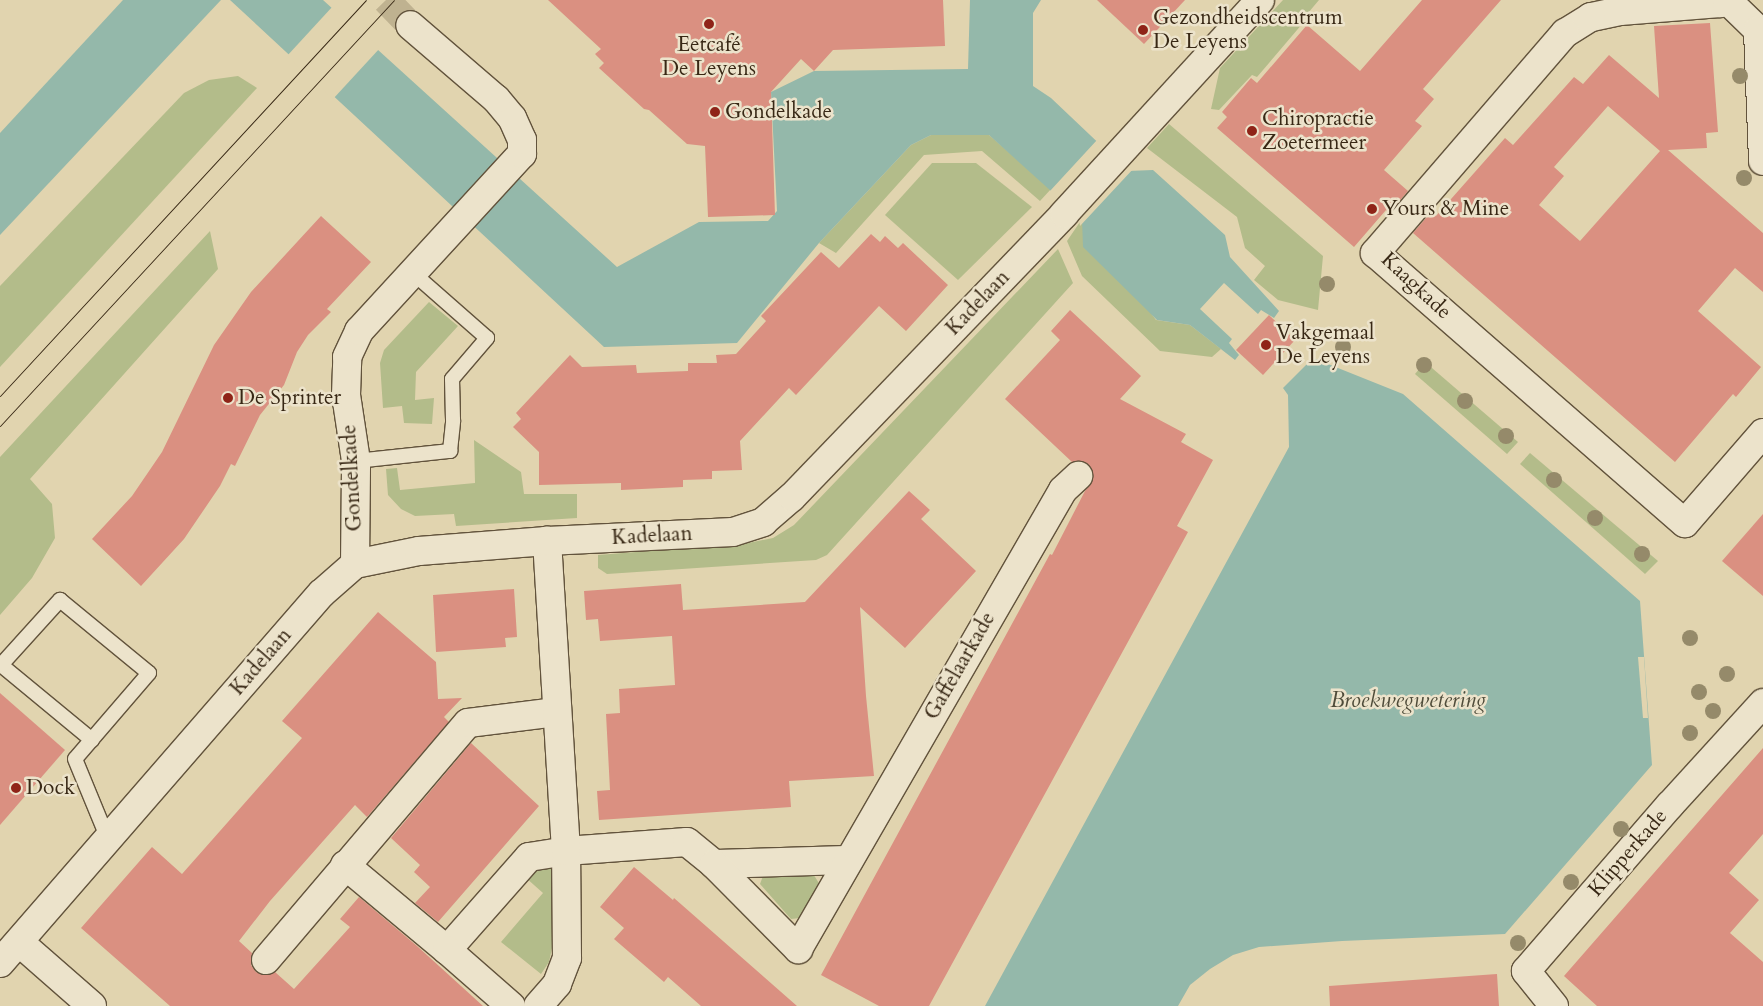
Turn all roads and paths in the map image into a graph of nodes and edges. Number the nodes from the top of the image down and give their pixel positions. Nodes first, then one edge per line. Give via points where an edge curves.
1 (1260, 0) edge
2 (1727, 0) edge
3 (410, 25) tunnel mouth
4 (1763, 162) edge
5 (412, 272) junction
6 (1763, 433) edge
7 (356, 461) junction
8 (1078, 476) dead end
9 (547, 541) junction
10 (356, 564) junction
11 (1763, 703) edge
12 (556, 712) junction
13 (92, 740) junction
14 (108, 839) junction
15 (566, 852) junction
16 (848, 860) junction
17 (714, 864) junction
18 (345, 865) junction
19 (19, 942) junction
20 (447, 950) junction
21 (266, 960) dead end
22 (0, 963) edge
23 (1552, 1005) edge
24 (92, 1006) edge
25 (511, 1006) edge
26 (538, 1006) edge

1 - 9 street, Kadelaan via 1029,250 792,497 763,522 733,532
2 - 4 street via 1758,30
2 - 6 street, Kaagkade via 1620,11 1591,18 1565,34 1375,253 1685,523
3 - 5 street, Gondelkade via 496,99 512,118 522,140 522,154
5 - 7 street, Gondelkade via 359,331 347,357 346,395
5 - 7 lane via 487,338 452,379 450,451
7 - 10 street, Gondelkade
8 - 16 street, Gaffelaarkade via 1063,490
9 - 10 street, Kadelaan via 419,551
9 - 12 street via 552,586
10 - 14 street, Kadelaan via 322,593
11 - 23 street, Klipperkade via 1526,971
12 - 15 street
12 - 18 street via 468,723
13 - 13 lane via 149,673 60,600 1,665
13 - 14 lane via 75,759
14 - 19 street, Kadelaan
15 - 17 street, Gaffelaarkade via 687,842
15 - 20 street, Gaffelaarkade via 529,857
15 - 26 street via 567,958 557,984
16 - 17 street
16 - 17 street, Gaffelaarkade via 798,949
18 - 20 street
18 - 21 street
19 - 22 street, Kadelaan
19 - 24 street
20 - 25 street

